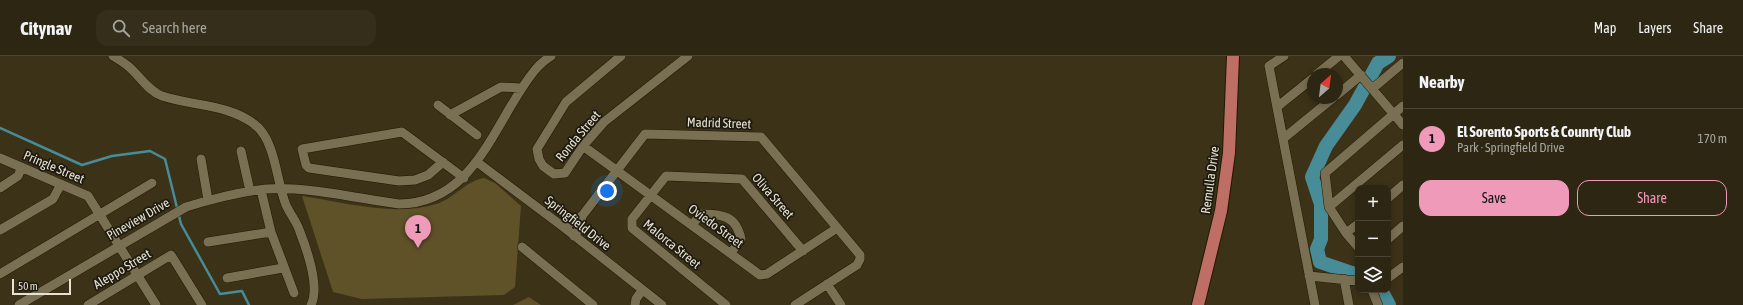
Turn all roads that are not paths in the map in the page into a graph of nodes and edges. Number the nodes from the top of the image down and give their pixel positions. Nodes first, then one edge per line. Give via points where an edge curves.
1 (113, 56) edge
2 (551, 56) edge
3 (622, 56) edge
4 (688, 56) edge
5 (1233, 56) edge
6 (1267, 56) edge
7 (1284, 56) edge
8 (1345, 57) edge
9 (1403, 63) edge
10 (1269, 66) junction
11 (1327, 68) edge
12 (1367, 82) junction
13 (1307, 83) edge
14 (521, 88) junction
15 (1343, 92) edge
16 (1326, 104) edge
17 (438, 105) dead end
18 (1403, 106) edge
19 (1277, 107) junction
20 (450, 114) junction
21 (1394, 114) junction
22 (1403, 125) edge
23 (477, 135) dead end
24 (1284, 138) junction
25 (1403, 145) edge
26 (583, 146) junction
27 (241, 151) dead end
28 (0, 158) edge
29 (201, 159) dead end
30 (443, 162) junction
31 (477, 162) junction
32 (22, 167) junction
33 (617, 170) junction
34 (464, 178) junction
35 (152, 183) dead end
36 (61, 184) junction
37 (1403, 185) edge
38 (0, 188) edge
39 (261, 190) junction
40 (282, 190) junction
41 (250, 191) junction
42 (651, 195) junction
43 (1391, 195) edge
44 (208, 200) junction
45 (1329, 207) junction
46 (100, 214) junction
47 (582, 216) junction
48 (692, 225) junction
49 (1355, 226) edge
50 (1403, 226) edge
51 (566, 228) junction
52 (837, 228) junction
53 (0, 230) edge
54 (271, 232) junction
55 (1346, 233) junction
56 (574, 236) junction
57 (1391, 236) edge
58 (208, 242) dead end
59 (120, 244) junction
60 (1355, 244) edge
61 (522, 247) dead end
62 (803, 251) junction
63 (731, 253) junction
64 (283, 268) junction
65 (1402, 269) edge
66 (0, 274) edge
67 (138, 275) junction
68 (1309, 276) junction
69 (1391, 276) edge
70 (227, 278) dead end
71 (1344, 279) junction
72 (1355, 281) edge
73 (827, 284) junction
74 (642, 290) junction
75 (1373, 293) edge
76 (294, 294) dead end
77 (656, 303) edge
78 (154, 304) edge
79 (19, 305) edge
80 (88, 305) edge
81 (202, 305) edge
82 (311, 305) edge
83 (593, 305) edge
84 (635, 305) edge
85 (726, 305) edge
86 (794, 305) edge
87 (842, 305) edge
88 (1198, 305) edge
89 (1315, 305) edge
90 (1349, 305) edge
91 (1378, 305) edge

1 - 40 street via 161,95 222,110 253,123 263,132
2 - 14 street via 536,68
3 - 26 street, Ronda Street via 566,102 537,149 543,166 554,174 565,172
4 - 26 street, Ronda Street via 604,122
5 - 88 main road, Remulla Drive via 1229,153 1221,211
6 - 10 street
7 - 10 street
8 - 11 street
8 - 12 street
9 - 12 street
10 - 19 street
12 - 15 street
12 - 21 street
13 - 19 street
14 - 20 street via 501,87
14 - 31 street
16 - 24 street
17 - 20 street
18 - 21 street
19 - 24 street
20 - 23 street
21 - 22 street
21 - 45 street via 1325,173
24 - 68 street
25 - 45 street
26 - 33 street, Oviedo Street
27 - 41 street
28 - 32 street, Pringle Street
29 - 44 street
30 - 30 street via 402,132 302,150 309,168 399,181 415,180 428,175
30 - 34 street
31 - 34 street
31 - 51 street, Springfield Drive
32 - 36 street, Pringle Street
32 - 38 street via 18,176
33 - 42 street, Oviedo Street
33 - 47 street, Madrid Street
33 - 52 street, Madrid Street via 645,134 761,137
34 - 40 street via 440,196 411,204
35 - 46 street
36 - 46 street, Pringle Street via 88,196
36 - 53 street via 52,199
37 - 43 street
39 - 40 street, Pineview Drive
39 - 41 street, Pineview Drive
39 - 54 street
40 - 82 street via 286,205 300,231 313,275 315,285
41 - 44 street, Pineview Drive
42 - 48 street, Oviedo Street
42 - 62 street, Oliva Street via 666,176 742,179
42 - 85 street, Malorca Street via 632,219 632,228
44 - 59 street, Pineview Drive via 186,207
45 - 55 street
46 - 59 street, Pringle Street
46 - 66 street
47 - 51 street, Madrid Street via 570,222
47 - 56 street, Madrid Street via 579,229
48 - 63 street, Oviedo Street
48 - 63 street via 701,214 727,217 738,228 741,239
49 - 55 street
50 - 57 street
51 - 56 street, Springfield Drive
52 - 62 street, Oviedo Street
52 - 73 street, Madrid Street via 858,252 860,259 857,265
54 - 58 street
54 - 64 street
55 - 60 street
56 - 74 street, Springfield Drive
59 - 67 street, Pringle Street
59 - 79 street, Pineview Drive
61 - 83 street
62 - 63 street, Oviedo Street via 767,274 760,275
64 - 70 street
64 - 76 street
65 - 69 street
67 - 78 street, Pringle Street
67 - 80 street, Aleppo Street
67 - 81 street, Aleppo Street via 171,255
68 - 71 street
68 - 89 street
71 - 72 street
71 - 90 street
73 - 86 street
73 - 87 street
74 - 77 street, Springfield Drive
74 - 84 street
75 - 91 street

